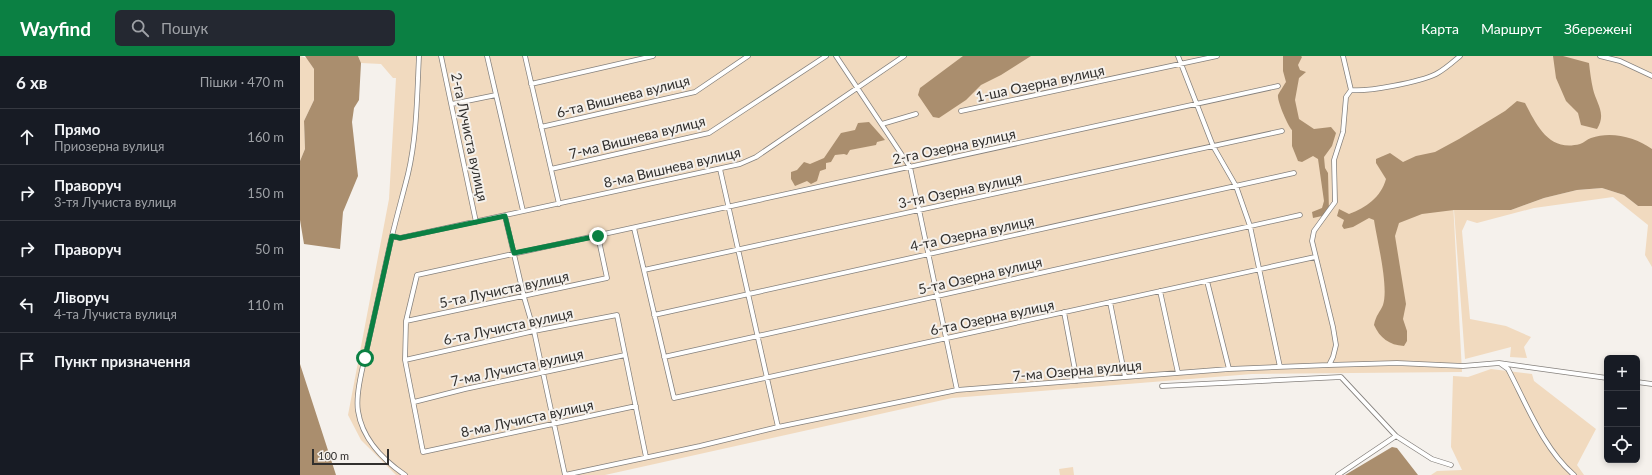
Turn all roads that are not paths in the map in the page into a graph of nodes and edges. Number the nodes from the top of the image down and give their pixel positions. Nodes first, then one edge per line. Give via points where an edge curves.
1 (419, 56) edge
2 (442, 56) edge
3 (488, 56) edge
4 (525, 56) edge
5 (653, 56) edge
6 (748, 56) edge
7 (826, 56) edge
8 (836, 56) edge
9 (904, 56) edge
10 (1178, 56) edge
11 (1217, 56) edge
12 (1343, 56) edge
13 (1460, 56) edge
14 (1600, 56) edge
15 (1181, 64) junction
16 (1652, 76) edge
17 (531, 84) junction
18 (1278, 86) dead end
19 (857, 88) junction
20 (1351, 90) junction
21 (496, 95) junction
22 (452, 104) junction
23 (1197, 104) junction
24 (961, 111) dead end
25 (916, 114) dead end
26 (882, 124) junction
27 (541, 128) junction
28 (1282, 131) dead end
29 (1213, 146) junction
30 (910, 167) junction
31 (551, 169) junction
32 (720, 169) junction
33 (1294, 173) dead end
34 (1236, 186) junction
35 (559, 204) junction
36 (729, 207) junction
37 (919, 210) junction
38 (523, 211) junction
39 (1300, 215) dead end
40 (505, 216) junction
41 (476, 222) junction
42 (1250, 226) junction
43 (634, 228) junction
44 (392, 236) junction
45 (598, 236) junction
46 (738, 249) junction
47 (514, 253) junction
48 (928, 254) junction
49 (1315, 257) junction
50 (644, 270) junction
51 (1259, 270) junction
52 (1207, 281) junction
53 (1160, 291) junction
54 (748, 294) junction
55 (524, 296) junction
56 (937, 296) junction
57 (1110, 302) junction
58 (1064, 312) junction
59 (654, 314) junction
60 (406, 321) junction
61 (534, 331) junction
62 (758, 336) junction
63 (946, 338) junction
64 (625, 355) junction
65 (664, 357) junction
66 (405, 360) junction
67 (1499, 363) junction
68 (1329, 364) junction
69 (1280, 367) junction
70 (1229, 369) junction
71 (543, 373) junction
72 (1178, 373) junction
73 (767, 377) junction
74 (1125, 377) junction
75 (1604, 378) edge
76 (1077, 381) junction
77 (1640, 382) edge
78 (1652, 384) edge
79 (1162, 386) dead end
80 (957, 390) junction
81 (414, 402) junction
82 (636, 406) junction
83 (554, 423) junction
84 (778, 427) junction
85 (1396, 436) junction
86 (646, 457) junction
87 (1451, 466) dead end
88 (405, 475) edge
89 (565, 475) edge
90 (1338, 475) edge
91 (1574, 475) edge

1 - 44 street via 415,120 408,172
2 - 22 street, 2-га Лучиста вулиця
3 - 21 street
4 - 17 street
5 - 17 street
6 - 27 street, 6-та Вишнева вулиця via 694,92
7 - 31 street, 7-ма Вишнева вулиця via 709,133
8 - 19 street
9 - 19 street, 8-ма Вишнева вулиця
10 - 15 street
11 - 15 street, 1-ша Озерна вулиця
12 - 20 street
13 - 20 street via 1436,74 1416,81
14 - 16 street via 1620,61
15 - 23 street
15 - 24 street, 1-ша Озерна вулиця
17 - 27 street
18 - 23 street, 2-га Озерна вулиця
19 - 26 street
19 - 32 street, 8-ма Вишнева вулиця via 756,157
20 - 49 street via 1346,97 1343,132 1334,160 1335,202 1314,231 1312,241
21 - 22 street
21 - 38 street
22 - 41 street, 2-га Лучиста вулиця
23 - 29 street
23 - 30 street, 2-га Озерна вулиця
25 - 26 street
26 - 30 street
27 - 31 street
28 - 29 street, 3-тя Озерна вулиця
29 - 34 street
29 - 37 street, 3-тя Озерна вулиця
30 - 36 street, 2-га Озерна вулиця
30 - 37 street
31 - 35 street
32 - 35 street, 8-ма Вишнева вулиця
32 - 36 street
33 - 34 street, 4-та Озерна вулиця
34 - 42 street
34 - 48 street, 4-та Озерна вулиця
35 - 38 street, 8-ма Вишнева вулиця
36 - 43 street, 2-га Озерна вулиця
36 - 46 street
37 - 46 street, 3-тя Озерна вулиця
37 - 48 street
38 - 40 street, 8-ма Вишнева вулиця
39 - 42 street, 5-та Озерна вулиця
40 - 41 street, 8-ма Вишнева вулиця
40 - 47 street
41 - 44 street, 8-ма Вишнева вулиця via 400,238
42 - 51 street
42 - 56 street, 5-та Озерна вулиця
43 - 45 street, 2-га Озерна вулиця
43 - 50 street
44 - 88 street via 364,365 358,409 361,425 368,439
45 - 47 street, 2-га Озерна вулиця
45 - 55 street, 5-та Лучиста вулиця via 607,278
46 - 50 street, 3-тя Озерна вулиця
46 - 54 street
47 - 55 street
47 - 60 street, 2-га Озерна вулиця via 417,275
48 - 54 street, 4-та Озерна вулиця
48 - 56 street
49 - 51 street, 6-та Озерна вулиця
49 - 68 street via 1336,345
50 - 59 street
51 - 52 street, 6-та Озерна вулиця
51 - 69 street
52 - 53 street, 6-та Озерна вулиця
52 - 70 street
53 - 57 street, 6-та Озерна вулиця
53 - 72 street
54 - 59 street, 4-та Озерна вулиця
54 - 62 street
55 - 60 street, 5-та Лучиста вулиця
55 - 61 street
56 - 62 street, 5-та Озерна вулиця
56 - 63 street
57 - 58 street, 6-та Озерна вулиця
57 - 74 street
58 - 63 street, 6-та Озерна вулиця
58 - 76 street
59 - 65 street
60 - 66 street
61 - 64 street, 6-та Лучиста вулиця via 617,314
61 - 66 street, 6-та Лучиста вулиця
61 - 71 street
62 - 65 street, 5-та Озерна вулиця
62 - 73 street
63 - 73 street, 6-та Озерна вулиця
63 - 80 street
64 - 71 street, 7-ма Лучиста вулиця
64 - 82 street
65 - 73 street, 6-та Озерна вулиця via 674,398
66 - 81 street
67 - 68 street, 7-ма Озерна вулиця via 1462,366 1397,363
67 - 75 street, 7-ма Озерна вулиця
67 - 91 street via 1508,370 1544,438 1563,465
68 - 69 street, 7-ма Озерна вулиця
69 - 70 street, 7-ма Озерна вулиця
70 - 72 street, 7-ма Озерна вулиця
71 - 81 street, 7-ма Лучиста вулиця
71 - 83 street
72 - 74 street, 7-ма Озерна вулиця
73 - 84 street
74 - 76 street, 7-ма Озерна вулиця
76 - 80 street, 7-ма Озерна вулиця
77 - 78 street
79 - 85 street via 1341,377
80 - 84 street, 7-ма Озерна вулиця
81 - 83 street, 8-ма Лучиста вулиця via 424,452
82 - 83 street, 8-ма Лучиста вулиця
82 - 86 street
83 - 89 street
84 - 86 street, 7-ма Озерна вулиця
85 - 87 street via 1432,459
85 - 90 street
86 - 89 street, 7-ма Озерна вулиця

